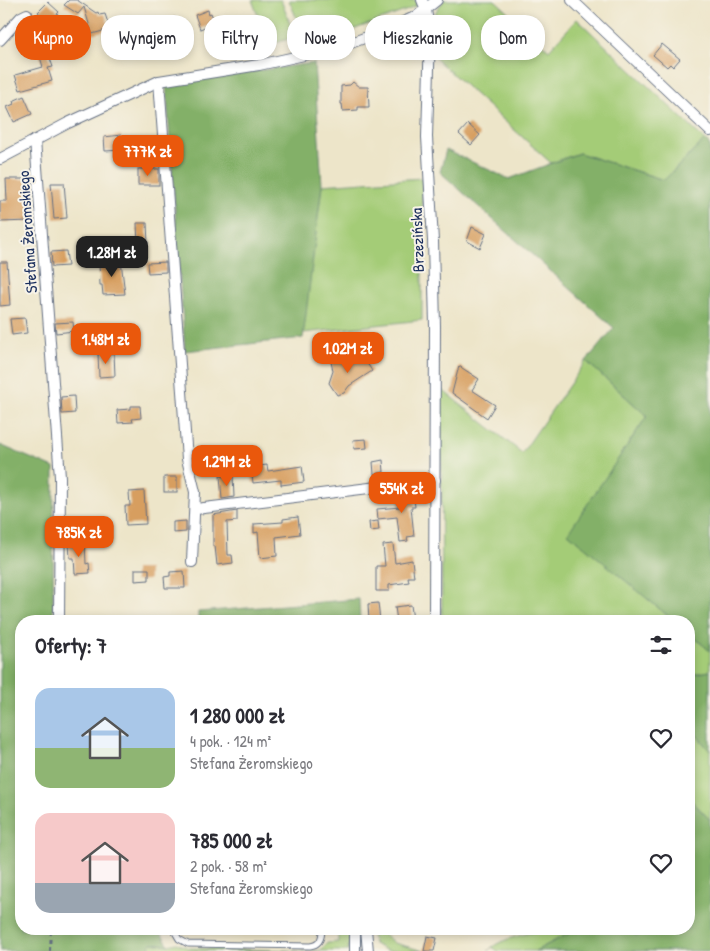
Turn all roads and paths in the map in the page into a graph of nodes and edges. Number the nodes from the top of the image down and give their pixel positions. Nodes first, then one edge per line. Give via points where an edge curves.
1 (437, 0) edge
2 (572, 0) edge
3 (424, 5) edge
4 (27, 14) dead end
5 (0, 40) edge
6 (159, 81) junction
7 (710, 131) edge
8 (35, 140) junction
9 (0, 159) edge
10 (435, 480) junction
11 (196, 509) junction
12 (192, 562) dead end
13 (59, 615) edge
14 (434, 615) edge
15 (51, 935) edge
16 (177, 935) edge
17 (321, 935) edge
18 (355, 935) edge
19 (367, 935) edge
20 (50, 951) edge
21 (355, 951) edge
22 (368, 951) edge

1 - 3 street, Stefana Żeromskiego
2 - 7 street
3 - 6 street, Stefana Żeromskiego via 417,16 340,47 259,65
3 - 10 street, Brzezińska via 430,33 427,137 433,241
4 - 5 street
6 - 8 street, Stefana Żeromskiego
6 - 11 street via 187,459
8 - 9 street, Stefana Żeromskiego
8 - 13 street, Stefana Żeromskiego via 60,476
10 - 11 street
10 - 14 street, Brzezińska
11 - 12 street
15 - 20 path
16 - 17 lane via 181,941 191,944 313,946
18 - 21 street
19 - 22 street

